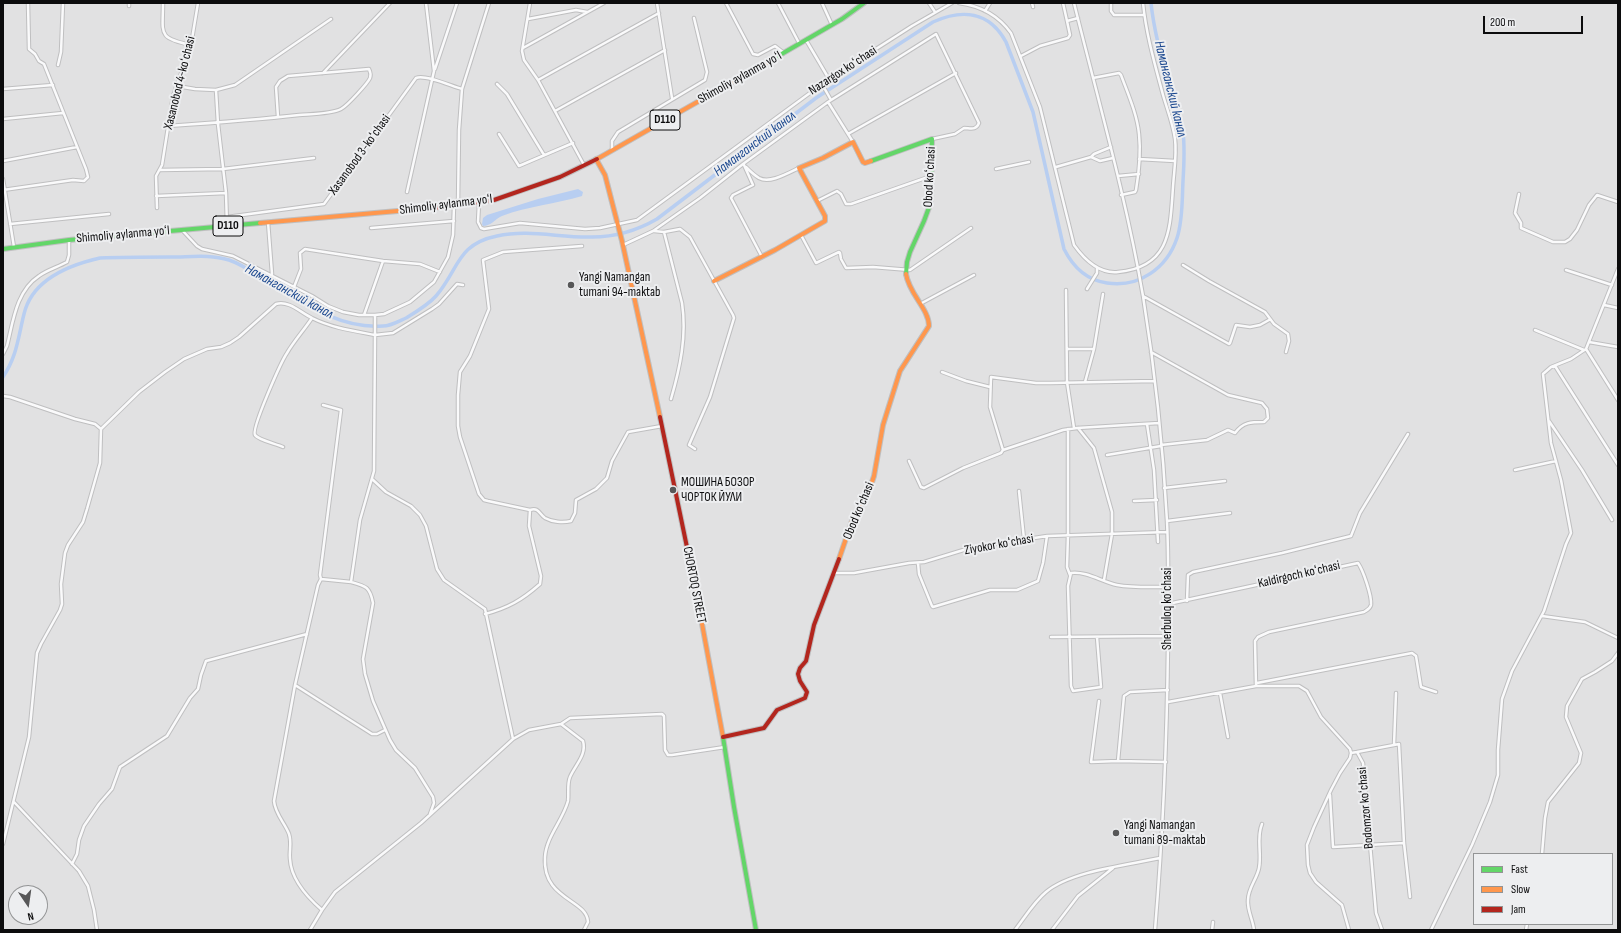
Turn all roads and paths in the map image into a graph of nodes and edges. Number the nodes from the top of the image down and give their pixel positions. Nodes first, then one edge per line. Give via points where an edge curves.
1 (28, 3) edge
2 (63, 3) edge
3 (163, 3) edge
4 (198, 3) edge
5 (390, 3) edge
6 (426, 3) edge
7 (457, 3) edge
8 (489, 3) edge
9 (530, 3) edge
10 (604, 3) edge
11 (657, 3) edge
12 (726, 3) edge
13 (778, 3) edge
14 (822, 3) edge
15 (864, 3) edge
16 (928, 3) edge
17 (952, 3) edge
18 (959, 3) edge
19 (990, 3) edge
20 (1032, 3) edge
21 (1063, 3) edge
22 (1074, 3) edge
23 (1111, 3) edge
24 (1143, 3) edge
25 (1033, 7) dead end
26 (985, 11) junction
27 (588, 12) junction
28 (935, 12) junction
29 (659, 13) junction
30 (1144, 15) junction
31 (694, 18) dead end
32 (1078, 18) junction
33 (331, 19) dead end
34 (528, 19) junction
35 (1067, 21) junction
36 (832, 25) junction
37 (806, 40) junction
38 (800, 44) junction
39 (191, 45) junction
40 (523, 48) junction
41 (665, 50) junction
42 (784, 53) junction
43 (1021, 56) junction
44 (58, 65) dead end
45 (434, 71) junction
46 (323, 73) junction
47 (956, 74) junction
48 (1093, 78) junction
49 (432, 79) junction
50 (829, 79) junction
51 (538, 80) junction
52 (497, 84) dead end
53 (822, 84) junction
54 (53, 85) junction
55 (177, 86) junction
56 (3, 88) edge
57 (462, 89) junction
58 (216, 90) junction
59 (672, 98) junction
60 (831, 100) junction
61 (828, 102) junction
62 (555, 111) junction
63 (63, 114) junction
64 (278, 117) junction
65 (3, 119) edge
66 (218, 124) junction
67 (168, 126) junction
68 (499, 134) dead end
69 (848, 134) junction
70 (932, 139) junction
71 (852, 142) junction
72 (573, 143) junction
73 (77, 147) junction
74 (1111, 147) junction
75 (612, 150) junction
76 (544, 155) junction
77 (1091, 157) junction
78 (314, 158) dead end
79 (1113, 158) junction
80 (596, 159) junction
81 (1139, 159) junction
82 (3, 161) edge
83 (1175, 161) junction
84 (1029, 162) dead end
85 (584, 165) junction
86 (743, 165) junction
87 (1056, 167) junction
88 (799, 168) junction
89 (223, 169) junction
90 (996, 169) dead end
91 (160, 170) junction
92 (1139, 174) junction
93 (931, 176) junction
94 (1118, 176) junction
95 (3, 179) edge
96 (4, 190) edge
97 (407, 192) dead end
98 (226, 193) junction
99 (1519, 194) dead end
100 (1121, 195) junction
101 (156, 196) junction
102 (817, 201) junction
103 (1618, 202) edge
104 (479, 203) junction
105 (456, 205) junction
106 (157, 208) dead end
107 (109, 214) dead end
108 (227, 217) junction
109 (454, 221) junction
110 (268, 222) junction
111 (10, 224) junction
112 (618, 224) junction
113 (227, 226) junction
114 (371, 228) dead end
115 (972, 228) dead end
116 (182, 230) junction
117 (653, 231) junction
118 (664, 232) junction
119 (801, 235) junction
120 (69, 240) junction
121 (623, 243) junction
122 (582, 246) dead end
123 (14, 247) junction
124 (3, 249) edge
125 (762, 257) junction
126 (383, 261) junction
127 (1183, 265) dead end
128 (1137, 267) junction
129 (1097, 268) junction
130 (1618, 269) edge
131 (1566, 270) dead end
132 (906, 271) junction
133 (440, 272) junction
134 (272, 275) junction
135 (974, 275) dead end
136 (714, 281) junction
137 (463, 285) dead end
138 (1612, 285) junction
139 (294, 287) junction
140 (1088, 288) dead end
141 (1066, 290) dead end
142 (1103, 294) dead end
143 (1143, 296) junction
144 (920, 304) junction
145 (1604, 305) junction
146 (1618, 308) edge
147 (364, 315) junction
148 (375, 316) junction
149 (312, 318) junction
150 (1269, 320) junction
151 (1535, 330) dead end
152 (375, 334) junction
153 (1589, 342) junction
154 (1618, 347) edge
155 (1068, 349) junction
156 (1094, 349) junction
157 (1585, 350) junction
158 (1151, 352) junction
159 (1286, 352) dead end
160 (3, 354) edge
161 (1555, 366) junction
162 (942, 372) dead end
163 (1154, 381) junction
164 (1067, 382) junction
165 (1085, 382) junction
166 (990, 387) junction
167 (3, 396) edge
168 (671, 399) dead end
169 (1618, 400) edge
170 (323, 405) dead end
171 (1548, 420) junction
172 (1147, 424) junction
173 (1159, 424) junction
174 (662, 426) junction
175 (1075, 428) junction
176 (101, 429) junction
177 (1068, 429) junction
178 (1408, 434) dead end
179 (1161, 446) junction
180 (283, 447) dead end
181 (1150, 448) junction
182 (695, 449) dead end
183 (1003, 450) junction
184 (1107, 455) dead end
185 (909, 461) dead end
186 (1556, 461) junction
187 (1618, 465) edge
188 (1516, 470) dead end
189 (372, 478) junction
190 (1225, 480) dead end
191 (1164, 488) junction
192 (1019, 491) dead end
193 (1157, 500) junction
194 (1134, 501) dead end
195 (530, 510) junction
196 (1230, 513) dead end
197 (1612, 520) dead end
198 (1167, 521) junction
199 (1157, 532) junction
200 (1167, 532) junction
201 (1112, 534) junction
202 (1068, 535) junction
203 (1047, 536) junction
204 (1024, 539) junction
205 (1158, 542) dead end
206 (918, 563) junction
207 (834, 573) junction
208 (1070, 575) junction
209 (321, 579) junction
210 (1104, 580) junction
211 (351, 582) junction
212 (1168, 587) junction
213 (1187, 600) junction
214 (1168, 604) junction
215 (485, 614) junction
216 (1542, 616) junction
217 (307, 634) junction
218 (1168, 636) junction
219 (1051, 637) dead end
220 (1070, 637) junction
221 (1097, 637) junction
222 (1618, 638) edge
223 (1618, 653) edge
224 (295, 685) junction
225 (1256, 685) junction
226 (1168, 690) junction
227 (1436, 692) dead end
228 (1220, 693) junction
229 (1396, 693) dead end
230 (1099, 701) dead end
231 (1168, 702) junction
232 (561, 724) junction
233 (385, 730) junction
234 (723, 737) junction
235 (1228, 737) dead end
236 (513, 739) junction
237 (1394, 745) junction
238 (725, 747) junction
239 (1357, 752) junction
240 (1351, 753) junction
241 (1118, 761) junction
242 (1166, 762) junction
243 (1330, 794) junction
244 (13, 801) junction
245 (430, 815) junction
246 (1262, 824) dead end
247 (1404, 843) junction
248 (3, 844) edge
249 (1370, 845) junction
250 (1542, 853) edge
251 (1160, 858) junction
252 (72, 864) junction
253 (1114, 868) junction
254 (1410, 897) dead end
255 (322, 910) junction
256 (1213, 922) dead end
257 (97, 930) edge
258 (310, 930) edge
259 (584, 930) edge
260 (756, 930) edge
261 (1015, 930) edge
262 (1052, 930) edge
263 (1155, 930) edge
264 (1212, 930) edge
265 (1254, 930) edge
266 (1349, 930) edge
267 (1382, 930) edge
268 (1431, 930) edge

1 - 54 street via 29,49 44,64
2 - 44 street
3 - 39 street via 165,36
4 - 39 street, Xasanobod 4-koʻchasi
5 - 46 street
6 - 45 street
7 - 45 street
8 - 57 street
9 - 34 street
10 - 27 street
11 - 29 street
12 - 42 street via 753,54 758,55 775,46
13 - 38 street
14 - 36 street
15 - 36 main road, Shimoliy aylanma yoʻl / D110
16 - 28 street
17 - 28 street, Nazargox koʻchasi
18 - 26 street
19 - 26 street
20 - 25 street
21 - 35 street
22 - 32 street, Sherbuloq koʻchasi
23 - 30 street via 1114,15
24 - 30 street
26 - 43 street via 1004,23
27 - 34 street via 576,10
27 - 40 street
28 - 50 street, Nazargox koʻchasi
29 - 41 street
29 - 51 street
30 - 83 street via 1175,139
31 - 59 street via 707,76 688,91
32 - 35 street
32 - 48 street, Sherbuloq koʻchasi
33 - 58 street via 235,84
34 - 40 street
35 - 43 street via 1070,35 1068,38 1040,46
36 - 37 main road, Shimoliy aylanma yoʻl / D110
37 - 38 main road, Shimoliy aylanma yoʻl / D110
37 - 50 street
38 - 42 main road, Shimoliy aylanma yoʻl / D110
39 - 55 street, Xasanobod 4-koʻchasi
40 - 51 street via 523,56
41 - 59 street
41 - 62 street
42 - 75 main road, Shimoliy aylanma yoʻl / D110
43 - 87 street via 1040,107
45 - 49 street
46 - 64 street via 288,76 280,81 276,87
46 - 64 street via 368,68 370,75 369,80 340,110
47 - 60 street via 935,34
47 - 69 street
47 - 70 street via 979,125 973,129 964,128 955,134
48 - 74 street, Sherbuloq koʻchasi
48 - 81 street via 1119,72 1121,75 1139,133
49 - 57 street
49 - 97 street
49 - 108 street, Xasanobod 3-koʻchasi via 420,76 416,78 324,204
50 - 53 street, Nazargox koʻchasi
51 - 62 street
52 - 76 street via 507,94
53 - 60 street
53 - 112 street, Nazargox koʻchasi via 644,216
54 - 56 street
54 - 63 street
55 - 58 street
55 - 67 street, Xasanobod 4-koʻchasi
57 - 105 street
58 - 66 street
59 - 75 street via 618,132 612,141
60 - 61 street
61 - 69 street
61 - 86 street
62 - 72 street
63 - 65 street
63 - 73 street
64 - 66 street
66 - 67 street
66 - 89 street
67 - 91 street, Xasanobod 4-koʻchasi
68 - 76 street via 519,166
69 - 71 street
70 - 71 main road, Obod koʻchasi via 865,162
70 - 93 main road, Obod koʻchasi
71 - 88 main road
72 - 76 street
72 - 85 street
73 - 82 street
73 - 96 street via 86,169 86,180
74 - 77 street
74 - 79 street, Sherbuloq koʻchasi
75 - 80 main road, Shimoliy aylanma yoʻl / D110
77 - 79 street via 1100,161
77 - 87 street
78 - 89 street
79 - 94 street, Sherbuloq koʻchasi
80 - 85 main road, Shimoliy aylanma yoʻl / D110
80 - 112 main road, CHORTOQ STREET via 605,175
81 - 83 street
81 - 92 street
83 - 128 street via 1168,236 1162,249 1150,262
84 - 90 street
85 - 104 main road, Shimoliy aylanma yoʻl / D110 via 535,187
86 - 88 street via 764,179 774,179
86 - 117 street
86 - 125 street via 753,185 733,195 732,200
87 - 129 street via 1074,245 1080,254
88 - 102 main road
89 - 91 street
89 - 98 street
91 - 101 street, Xasanobod 4-koʻchasi via 156,176
92 - 94 street
92 - 100 street via 1135,192
93 - 102 street via 851,204 846,204 837,191
93 - 132 main road, Obod koʻchasi via 930,212 909,253
94 - 100 street, Sherbuloq koʻchasi
95 - 96 street
96 - 111 street
98 - 101 street
98 - 108 street
99 - 103 street via 1515,213 1521,228 1553,242 1565,242 1570,239 1589,204 1597,195
100 - 128 street, Sherbuloq koʻchasi
101 - 106 street, Xasanobod 4-koʻchasi
102 - 119 main road via 825,221
104 - 105 main road, Shimoliy aylanma yoʻl / D110
104 - 112 street, Nazargox koʻchasi via 478,222 484,229 520,224 585,229
105 - 109 street
105 - 110 main road, Shimoliy aylanma yoʻl / D110
107 - 111 street
108 - 113 street
109 - 114 street
109 - 133 street via 448,257
110 - 113 main road, Shimoliy aylanma yoʻl / D110
110 - 134 street
111 - 123 street
112 - 121 main road, CHORTOQ STREET
113 - 116 main road, Shimoliy aylanma yoʻl / D110
115 - 132 street via 917,267
116 - 120 main road, Shimoliy aylanma yoʻl / D110
116 - 134 street via 202,249 233,256
117 - 118 street
117 - 121 street
118 - 136 street via 680,229 684,231 698,250
118 - 168 street via 684,315 678,376
119 - 125 main road
119 - 132 street via 816,262 839,252 846,268 873,267
120 - 123 main road, Shimoliy aylanma yoʻl / D110
120 - 160 street via 67,262 38,276 21,295
121 - 174 main road, CHORTOQ STREET
122 - 195 street via 503,252 483,260 489,309 459,376 458,426 479,494 484,500
123 - 124 main road, Shimoliy aylanma yoʻl / D110
125 - 136 main road
126 - 133 street via 420,264
126 - 139 street via 305,249 300,254 301,269
126 - 147 street
127 - 150 street via 1265,312
128 - 129 street via 1116,273
128 - 143 street, Sherbuloq koʻchasi
129 - 140 street via 1097,273
130 - 138 street
131 - 138 street
132 - 144 main road, Obod koʻchasi via 906,280
133 - 148 street via 434,282 410,302
134 - 139 street
135 - 144 street
136 - 182 street via 734,318 710,397 689,444
137 - 152 street via 457,284 439,304 393,333
138 - 145 street
139 - 147 street via 328,306 343,312
141 - 155 street
142 - 156 street
143 - 150 street via 1229,344 1236,325 1250,327
143 - 158 street, Sherbuloq koʻchasi
144 - 207 main road, Obod koʻchasi via 929,319 929,326 900,371 883,425 874,476 852,521
145 - 146 street
145 - 153 street
147 - 148 street
148 - 152 street
149 - 152 street via 349,330
149 - 176 street via 286,304 276,304 230,343 184,359 165,372 139,392
149 - 180 street via 287,353 259,414 254,432 261,439
150 - 159 street via 1288,334
151 - 157 street
152 - 189 street
153 - 154 street
153 - 157 street
155 - 156 street
155 - 164 street
156 - 165 street
157 - 161 street
157 - 169 street
158 - 163 street, Sherbuloq koʻchasi
158 - 179 street via 1228,395 1262,403 1267,409 1268,418 1264,422 1246,423 1235,433 1228,430 1207,440
161 - 171 street via 1543,376
161 - 187 street
162 - 166 street
163 - 165 street
163 - 173 street, Sherbuloq koʻchasi
164 - 165 street
164 - 166 street via 1036,383 991,377
164 - 175 street
166 - 183 street via 991,410
167 - 176 street via 95,424
170 - 209 street via 341,410
171 - 186 street
171 - 197 street
172 - 173 street
172 - 175 street
172 - 181 street
173 - 179 street, Sherbuloq koʻchasi
174 - 195 street via 628,432 612,461 607,478 596,489 576,500 575,513 571,521 553,522 538,510
174 - 234 main road, CHORTOQ STREET
175 - 177 street
175 - 201 street via 1094,448 1098,459 1112,512
176 - 244 street via 100,463 87,509 65,553 61,584 62,604 37,653 29,737
177 - 183 street
177 - 202 street
178 - 213 street, Kaldirgoch koʻchasi via 1360,513 1350,536 1193,572 1187,579
179 - 181 street
179 - 191 street, Sherbuloq koʻchasi
181 - 184 street
181 - 193 street
183 - 185 street via 924,488
186 - 188 street
186 - 216 street via 1571,533
189 - 211 street via 360,520
189 - 215 street via 386,492 411,506 420,516 426,526 437,569 444,580 485,609
190 - 191 street
191 - 198 street, Sherbuloq koʻchasi
192 - 204 street
193 - 194 street
193 - 199 street
195 - 215 street via 529,526 541,576 540,584 511,606
196 - 198 street
198 - 200 street, Sherbuloq koʻchasi
199 - 200 street, Ziyokor koʻchasi
199 - 201 street, Ziyokor koʻchasi
199 - 205 street
200 - 212 street, Sherbuloq koʻchasi
201 - 202 street, Ziyokor koʻchasi
201 - 210 street
202 - 203 street, Ziyokor koʻchasi
202 - 208 street via 1067,567
203 - 204 street, Ziyokor koʻchasi
203 - 206 street via 1038,581 1017,590 990,590 933,607 919,574
204 - 206 street, Ziyokor koʻchasi via 970,548
206 - 207 street, Ziyokor koʻchasi via 909,562 854,573
207 - 234 main road via 814,625 806,661 799,671 799,678 806,692 805,698 777,710 764,728
208 - 210 street via 1076,573
208 - 220 street
209 - 211 street
209 - 217 street
210 - 212 street via 1122,586
211 - 233 street via 362,585 371,593 373,603 363,666
212 - 214 street, Sherbuloq koʻchasi
213 - 214 street, Kaldirgoch koʻchasi
213 - 225 street, Kaldirgoch koʻchasi via 1356,563 1360,565 1370,596 1370,608 1364,612 1260,635 1255,641
214 - 218 street, Sherbuloq koʻchasi
215 - 236 street
216 - 222 street via 1585,622
216 - 268 street via 1512,671 1502,699 1498,774 1490,802
217 - 224 street
217 - 252 street via 206,661 198,689 167,736 120,767 112,789 84,826
218 - 221 street
218 - 226 street, Sherbuloq koʻchasi
219 - 220 street
220 - 221 street
220 - 221 street via 1073,691 1101,687
223 - 250 street via 1612,661 1582,679 1567,706 1566,717 1581,753 1579,763 1548,802
224 - 233 street via 372,734
224 - 255 street via 274,807 289,833 294,877 308,898
225 - 227 street via 1412,653 1416,656 1421,687
225 - 228 street
225 - 240 street, Bodomzor koʻchasi via 1303,687 1321,717
226 - 231 street, Sherbuloq koʻchasi
226 - 241 street via 1126,693
228 - 231 street
228 - 235 street
229 - 237 street
230 - 241 street via 1091,762
231 - 242 street, Sherbuloq koʻchasi
232 - 236 street via 529,730
232 - 238 street via 570,718 662,714 665,750 668,754
232 - 259 street via 583,741 584,752 569,778 568,801 549,842 545,859 551,885 587,916 588,922
233 - 245 street via 396,750 415,768 433,797
234 - 238 main road, CHORTOQ STREET
236 - 245 street
237 - 239 street
237 - 247 street via 1399,744
238 - 260 main road, CHORTOQ STREET
239 - 240 street, Bodomzor koʻchasi
239 - 249 street, Bodomzor koʻchasi via 1364,767
240 - 243 street
241 - 242 street
242 - 251 street, Sherbuloq koʻchasi
243 - 249 street via 1333,847
243 - 266 street via 1308,841 1308,869 1316,882 1342,905
244 - 248 street
244 - 252 street
245 - 255 street via 344,884
246 - 265 street via 1258,848 1260,866 1248,901
247 - 249 street
247 - 254 street
249 - 267 street, Bodomzor koʻchasi via 1376,913
251 - 253 street
251 - 263 street, Sherbuloq koʻchasi
252 - 257 street via 88,886
253 - 261 street via 1082,874 1052,887
253 - 262 street via 1078,896
255 - 258 street
256 - 264 street

